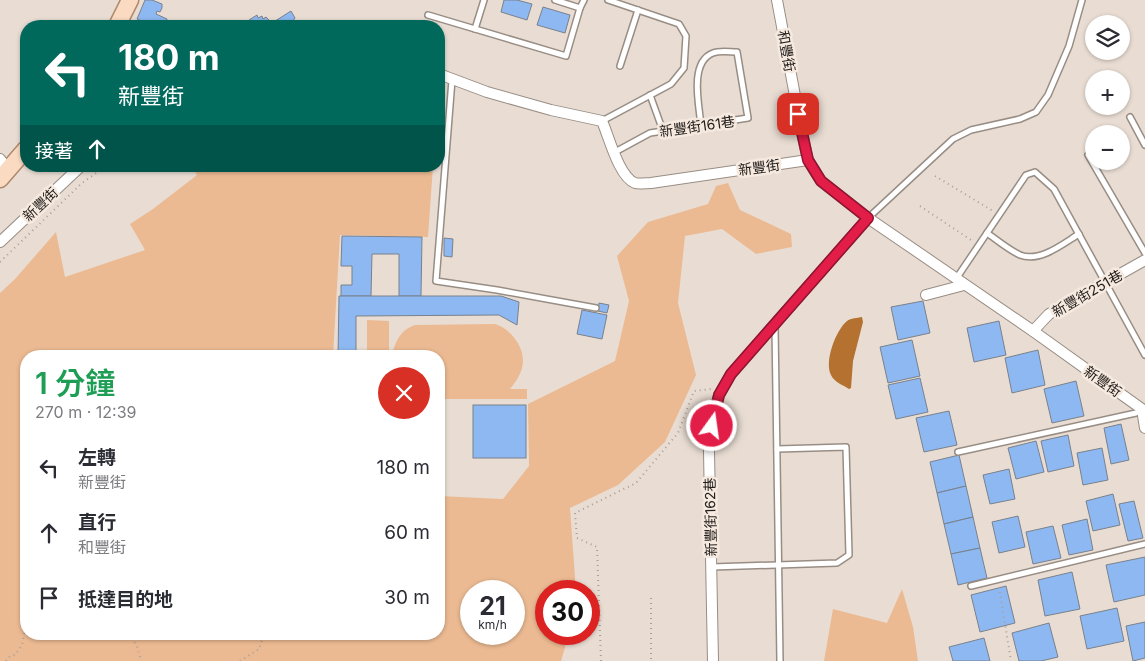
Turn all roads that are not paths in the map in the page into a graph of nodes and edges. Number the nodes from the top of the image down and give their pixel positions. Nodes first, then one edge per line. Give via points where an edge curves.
1 (130, 0) edge
2 (484, 0) edge
3 (555, 0) edge
4 (584, 0) edge
5 (608, 0) edge
6 (778, 0) edge
7 (1082, 0) edge
8 (580, 8) junction
9 (638, 10) junction
10 (428, 15) dead end
11 (120, 20) edge
12 (445, 20) edge
13 (445, 20) edge
14 (475, 29) junction
15 (620, 66) dead end
16 (445, 76) edge
17 (452, 78) junction
18 (650, 95) junction
19 (1130, 117) dead end
20 (602, 121) junction
21 (701, 125) junction
22 (663, 131) junction
23 (1145, 145) edge
24 (615, 152) junction
25 (20, 154) edge
26 (808, 160) junction
27 (445, 167) edge
28 (3, 169) edge
29 (1097, 170) edge
30 (75, 172) edge
31 (445, 172) edge
32 (868, 218) junction
33 (987, 233) junction
34 (1079, 234) junction
35 (0, 242) edge
36 (1145, 253) edge
37 (1145, 260) edge
38 (1105, 281) junction
39 (960, 282) junction
40 (926, 295) dead end
41 (596, 308) dead end
42 (775, 325) junction
43 (1033, 331) junction
44 (1145, 355) edge
45 (1144, 408) edge
46 (1145, 428) edge
47 (777, 450) junction
48 (958, 452) dead end
49 (1145, 544) edge
50 (778, 564) junction
51 (711, 566) junction
52 (971, 586) dead end
53 (712, 661) edge
54 (780, 661) edge

1 - 11 main road
2 - 14 lane
3 - 8 lane
4 - 8 lane
5 - 9 lane
6 - 26 street, 和豐街
7 - 32 lane via 1069,46 1048,95 1036,112 971,130 953,139
8 - 14 lane via 566,56
9 - 15 lane
9 - 18 lane via 679,24 686,36 684,68 671,84
10 - 12 lane
13 - 14 lane
16 - 17 street
17 - 20 street via 487,92
17 - 27 lane
18 - 20 lane
18 - 22 lane
19 - 23 lane
20 - 24 street, 新豐街
21 - 21 lane, 新豐街161巷 via 748,118 737,52 715,52 701,65 697,77
21 - 22 lane, 新豐街161巷
22 - 24 lane, 新豐街161巷 via 650,133
24 - 26 street, 新豐街 via 626,177 636,183
25 - 28 main road
26 - 32 street, 新豐街 via 821,181
29 - 36 lane
30 - 35 street, 新豐街
31 - 41 lane via 436,281
32 - 39 street, 新豐街
32 - 42 street, 新豐街162巷
33 - 34 lane via 1020,255 1029,257 1054,249
33 - 34 lane via 1026,175 1034,172 1054,189
33 - 39 lane
34 - 38 lane
37 - 38 street, 新豐街251巷
38 - 43 street, 新豐街251巷 via 1049,314
38 - 44 lane
39 - 40 street
39 - 43 street, 新豐街
42 - 47 lane
42 - 51 street, 新豐街162巷 via 731,374 719,395 709,450
43 - 45 street, 新豐街
45 - 46 street
45 - 48 lane via 1136,413
47 - 50 lane
47 - 50 lane via 846,447 848,545 848,555 837,564
49 - 52 lane
50 - 51 lane
50 - 54 lane
51 - 53 street, 新豐街162巷

